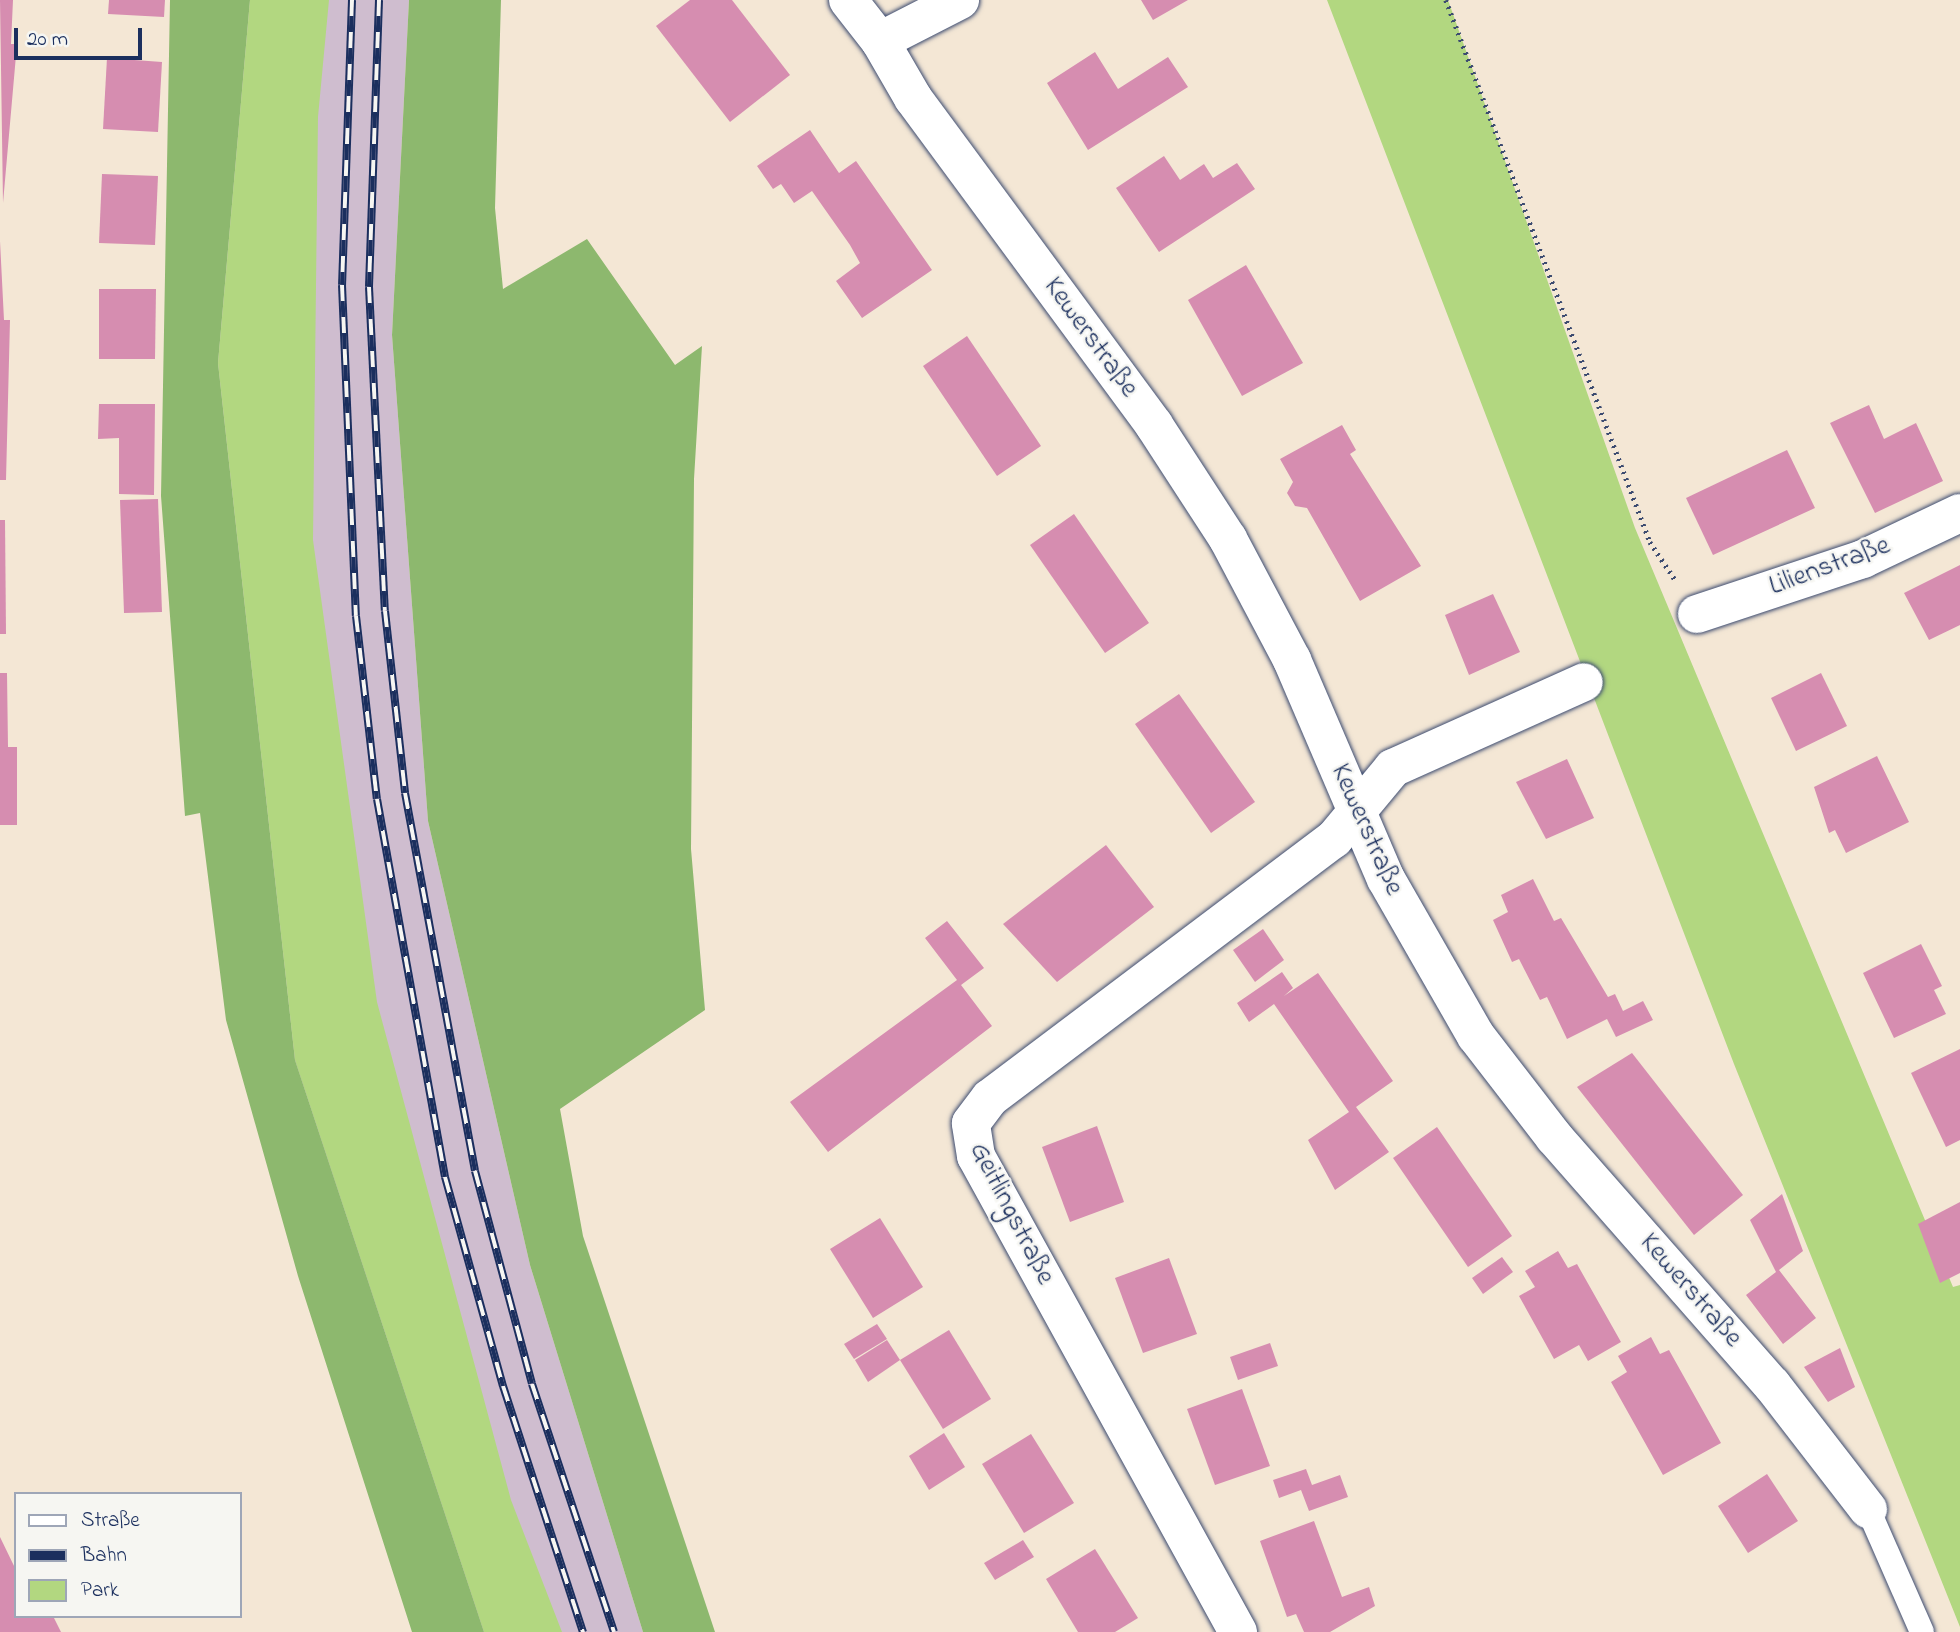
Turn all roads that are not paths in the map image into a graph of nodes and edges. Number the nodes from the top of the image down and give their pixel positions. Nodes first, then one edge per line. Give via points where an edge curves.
1 (848, 0) edge
2 (960, 0) edge
3 (880, 41) junction
4 (1960, 513) edge
5 (1698, 614) road end
6 (1584, 682) dead end
7 (1354, 807) junction
8 (1868, 1509) joint
9 (1238, 1632) edge
10 (1922, 1632) edge

1 - 3 street, Kewerstraße
2 - 3 street
3 - 7 street, Kewerstraße via 913,98 1162,436 1228,539 1287,648
4 - 5 street, Lilienstraße via 1863,559
6 - 7 street via 1393,768
7 - 8 street, Kewerstraße via 1426,956 1513,1088 1772,1385
7 - 9 street, Geitlingstraße via 1334,838 990,1098 971,1123 976,1156
8 - 10 lane, Kewerstraße

